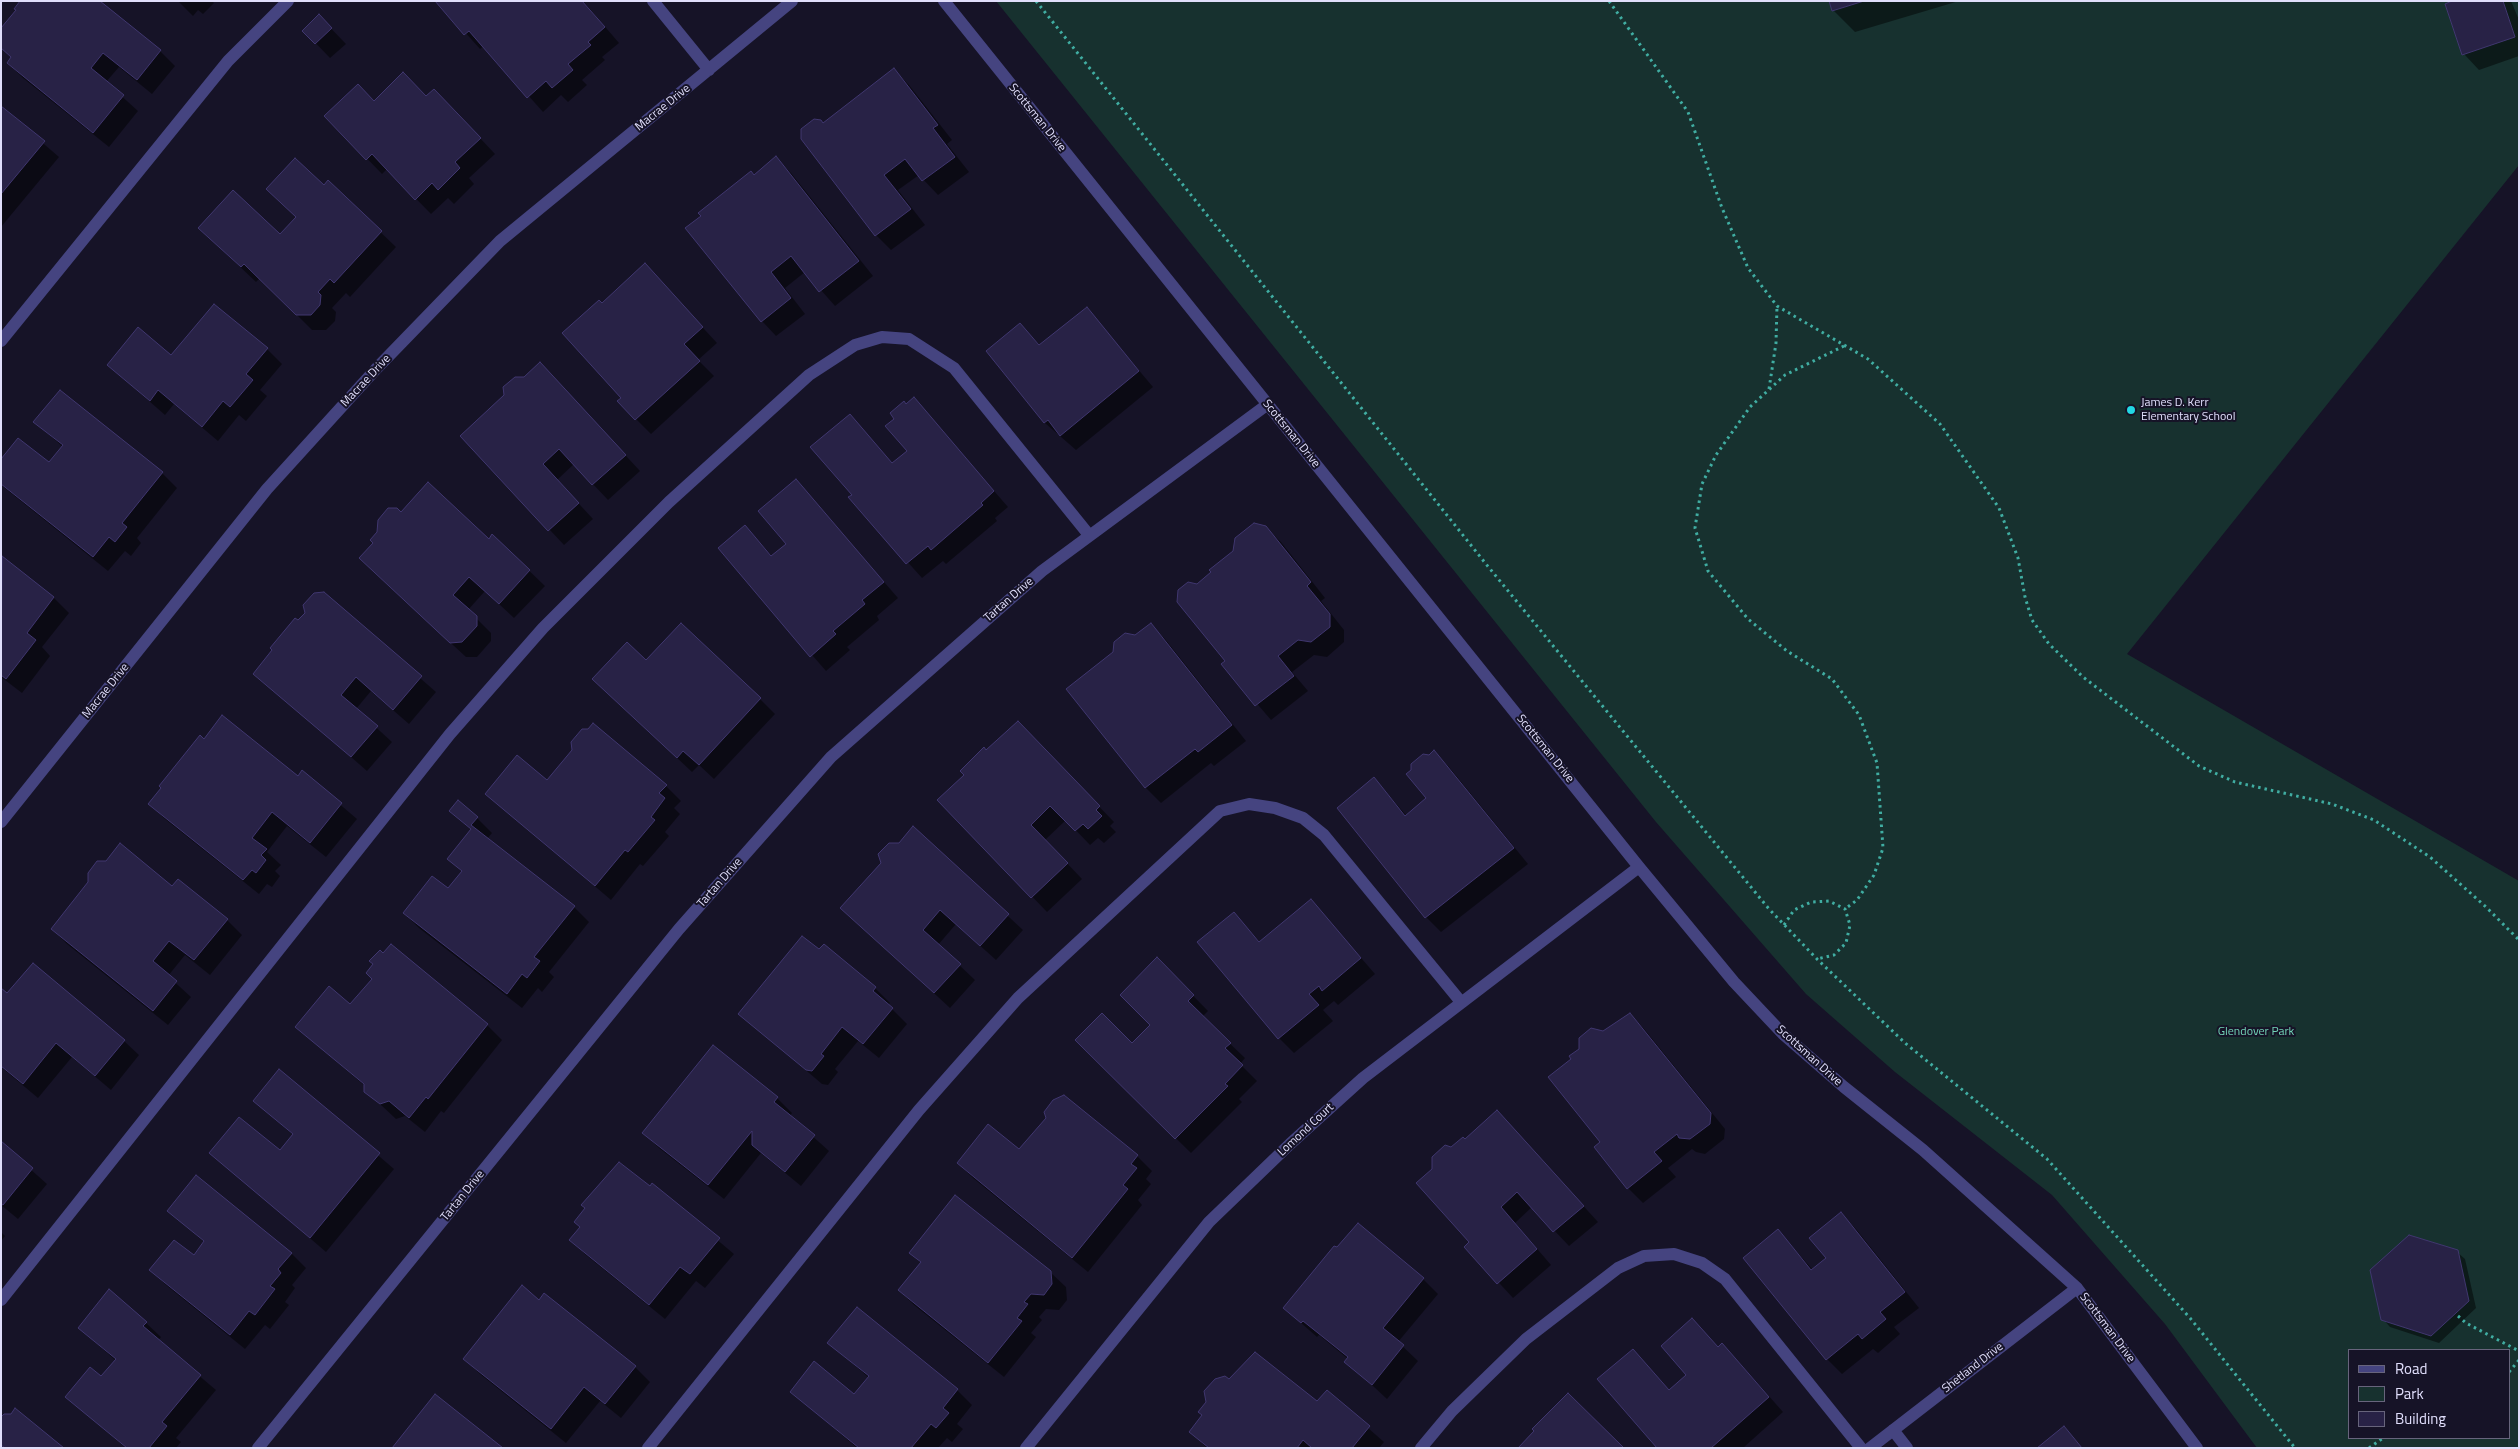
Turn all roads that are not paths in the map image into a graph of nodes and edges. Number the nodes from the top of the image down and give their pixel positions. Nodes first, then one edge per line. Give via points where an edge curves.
1 (288, 1) edge
2 (653, 1) edge
3 (792, 1) edge
4 (944, 1) edge
5 (709, 70) junction
6 (1, 341) edge
7 (1268, 404) junction
8 (1089, 535) junction
9 (1, 822) edge
10 (1639, 867) junction
11 (1461, 1002) junction
12 (2077, 1288) junction
13 (1, 1300) edge
14 (1893, 1430) junction
15 (258, 1448) edge
16 (648, 1448) edge
17 (1026, 1448) edge
18 (1421, 1448) edge
19 (1861, 1448) edge
20 (1870, 1448) edge
21 (1907, 1448) edge
22 (2197, 1448) edge

1 - 6 street via 228,61
2 - 5 street
3 - 5 street, Macrae Drive
4 - 7 street, Scottsman Drive
5 - 9 street, Macrae Drive via 500,241 376,369 267,489
7 - 8 street, Tartan Drive
7 - 10 street, Scottsman Drive
8 - 13 street via 954,368 909,339 882,337 855,345 809,376 669,502 564,607 450,734
8 - 15 street, Tartan Drive via 1042,571 831,757 680,929
10 - 11 street, Lomond Court
10 - 12 street, Scottsman Drive via 1734,982 1783,1034 1923,1150
11 - 16 street via 1324,835 1303,818 1275,808 1250,804 1220,811 1018,998 919,1110
11 - 17 street, Lomond Court via 1363,1078 1209,1222
12 - 14 street, Shetland Drive
12 - 22 street, Scottsman Drive
14 - 20 street, Shetland Drive
14 - 21 street
18 - 19 street via 1452,1411 1526,1339 1618,1268 1644,1256 1674,1254 1702,1263 1725,1280

